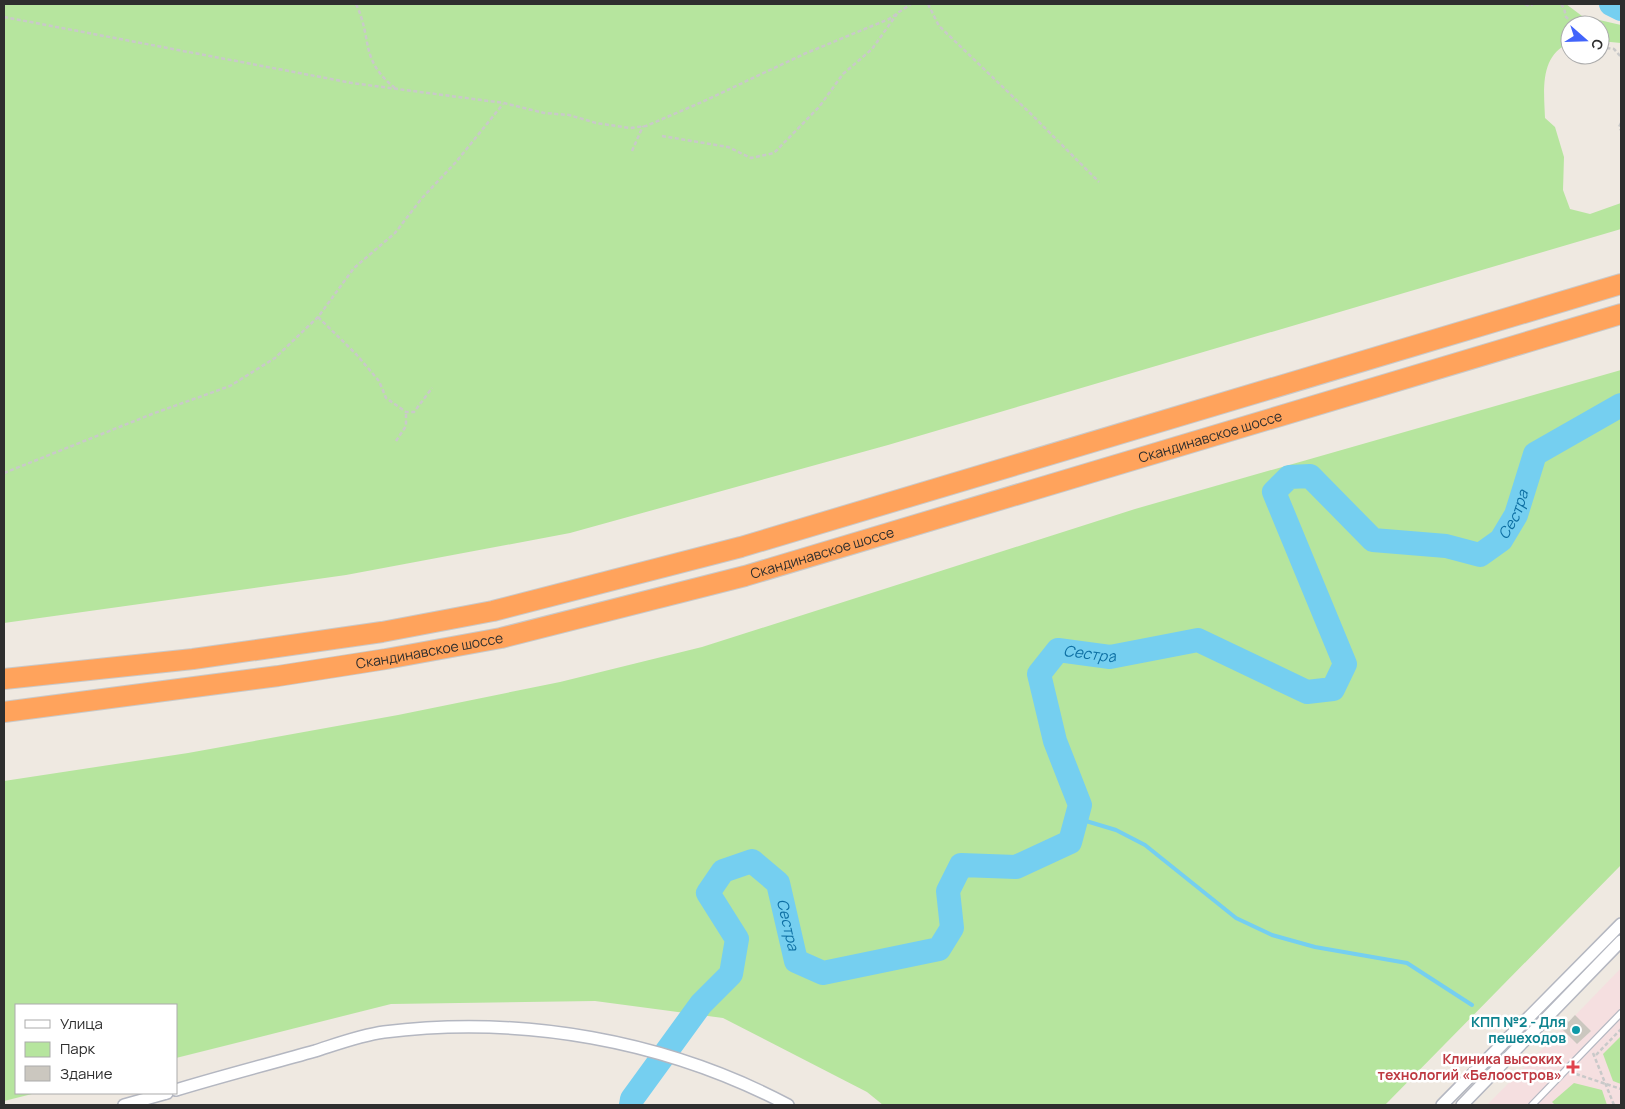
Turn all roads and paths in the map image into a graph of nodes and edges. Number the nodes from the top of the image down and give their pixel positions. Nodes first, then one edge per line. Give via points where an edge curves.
1 (356, 4) edge
2 (911, 4) edge
3 (928, 4) edge
4 (1525, 4) edge
5 (1533, 4) edge
6 (898, 13) junction
7 (4, 17) edge
8 (1610, 48) edge
9 (1621, 57) edge
10 (396, 89) junction
11 (504, 104) junction
12 (1621, 123) edge
13 (643, 126) junction
14 (1621, 130) edge
15 (662, 136) dead end
16 (632, 151) dead end
17 (1099, 182) dead end
18 (1621, 284) edge
19 (1621, 314) edge
20 (318, 317) junction
21 (432, 388) dead end
22 (406, 412) junction
23 (396, 441) dead end
24 (4, 473) edge
25 (4, 679) edge
26 (4, 712) edge
27 (1621, 924) edge
28 (1621, 941) edge
29 (1621, 1013) edge
30 (1594, 1056) dead end
31 (1576, 1074) dead end
32 (1606, 1084) junction
33 (178, 1089) edge
34 (1621, 1089) edge
35 (163, 1094) edge
36 (124, 1105) edge
37 (788, 1105) edge
38 (1442, 1105) edge
39 (1462, 1105) edge
40 (1532, 1105) edge
41 (1614, 1105) edge

1 - 10 path via 363,18 373,65
2 - 6 path
3 - 17 path via 939,26
4 - 5 path
6 - 13 path via 889,20
6 - 15 path via 872,49 853,64 819,107 774,153 751,158 728,147
7 - 10 path
8 - 9 path
10 - 11 path
11 - 13 path via 596,123 630,128
11 - 20 path via 395,234 354,268
12 - 14 path
13 - 16 path
18 - 25 highway, Скандинавское шоссе via 741,547 493,611 382,632 193,659
19 - 26 highway, Скандинавское шоссе via 746,576 501,638 278,676
20 - 22 path via 356,354 386,398
20 - 24 path via 275,358 230,386
21 - 22 path via 414,412
22 - 23 path via 406,426
27 - 38 street
28 - 39 street
29 - 40 lane
30 - 32 path
31 - 32 path
32 - 34 path
32 - 41 path
33 - 37 street via 382,1032 450,1027 507,1028 541,1030 636,1046 691,1062 754,1087
35 - 36 street

